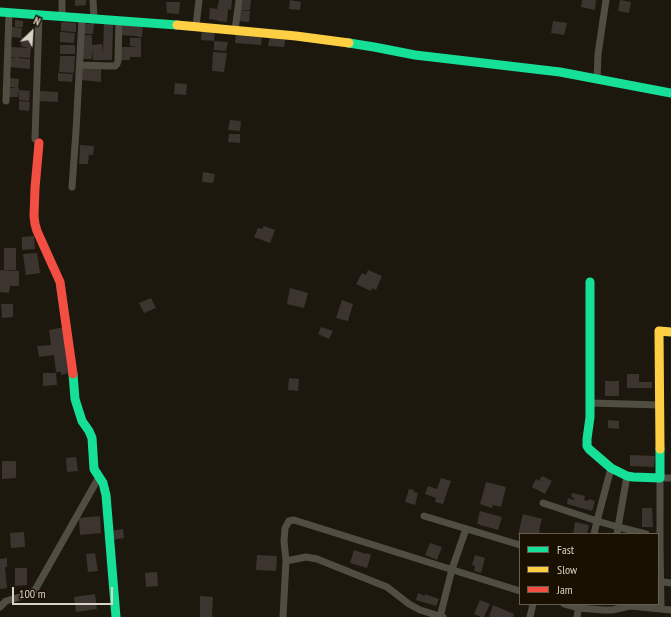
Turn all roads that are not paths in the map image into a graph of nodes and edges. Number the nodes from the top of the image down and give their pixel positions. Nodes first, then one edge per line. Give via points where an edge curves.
1 (62, 0) edge
2 (93, 0) edge
3 (199, 0) edge
4 (239, 0) edge
5 (606, 0) edge
6 (5, 13) edge
7 (38, 16) junction
8 (62, 17) junction
9 (82, 18) junction
10 (94, 19) junction
11 (119, 21) junction
12 (196, 26) junction
13 (235, 30) junction
14 (80, 65) junction
15 (597, 79) junction
16 (671, 93) edge
17 (6, 101) dead end
18 (37, 141) joint
19 (72, 187) dead end
20 (590, 282) dead end
21 (671, 332) edge
22 (590, 404) junction
23 (660, 405) junction
24 (611, 468) junction
25 (627, 476) junction
26 (99, 478) junction
27 (660, 478) junction
28 (671, 478) edge
29 (543, 503) dead end
30 (424, 516) dead end
31 (597, 521) junction
32 (466, 529) junction
33 (618, 531) edge
34 (594, 533) edge
35 (637, 533) edge
36 (659, 537) edge
37 (519, 545) edge
38 (286, 561) junction
39 (452, 569) junction
40 (659, 582) edge
41 (671, 583) edge
42 (519, 591) edge
43 (533, 605) edge
44 (579, 606) edge
45 (0, 607) edge
46 (612, 607) edge
47 (661, 609) junction
48 (671, 610) edge
49 (116, 617) edge
50 (283, 617) edge
51 (441, 617) edge
52 (530, 617) edge
53 (577, 617) edge

1 - 8 street
2 - 10 street
3 - 12 street
4 - 13 street
5 - 15 street
6 - 7 street
6 - 17 street
7 - 8 street
7 - 18 street
8 - 9 street
9 - 10 street
9 - 14 street
10 - 11 street
11 - 12 street
11 - 14 street via 117,64
12 - 13 street
13 - 15 street via 334,41 415,55 560,72
14 - 19 street
15 - 16 street
18 - 26 street via 35,224 60,282 75,399 82,421 92,438 93,466
20 - 22 street
21 - 23 street via 659,331
22 - 23 street
22 - 24 street via 587,446
23 - 27 street
24 - 25 street
24 - 31 street
25 - 27 street
25 - 33 street
26 - 45 street via 36,589 30,594 6,601
26 - 49 street via 106,496
27 - 28 street
27 - 36 street
29 - 31 street
30 - 32 street
31 - 33 street
31 - 34 street
32 - 37 street
32 - 39 street
33 - 35 street
36 - 40 street
38 - 39 street via 286,528 289,521 294,520
38 - 50 street
38 - 51 street via 306,557 317,559 387,587 409,604
39 - 42 street
39 - 51 street
40 - 41 street
40 - 47 street
43 - 52 street
44 - 46 street via 604,610
44 - 53 street
46 - 47 street
47 - 48 street

